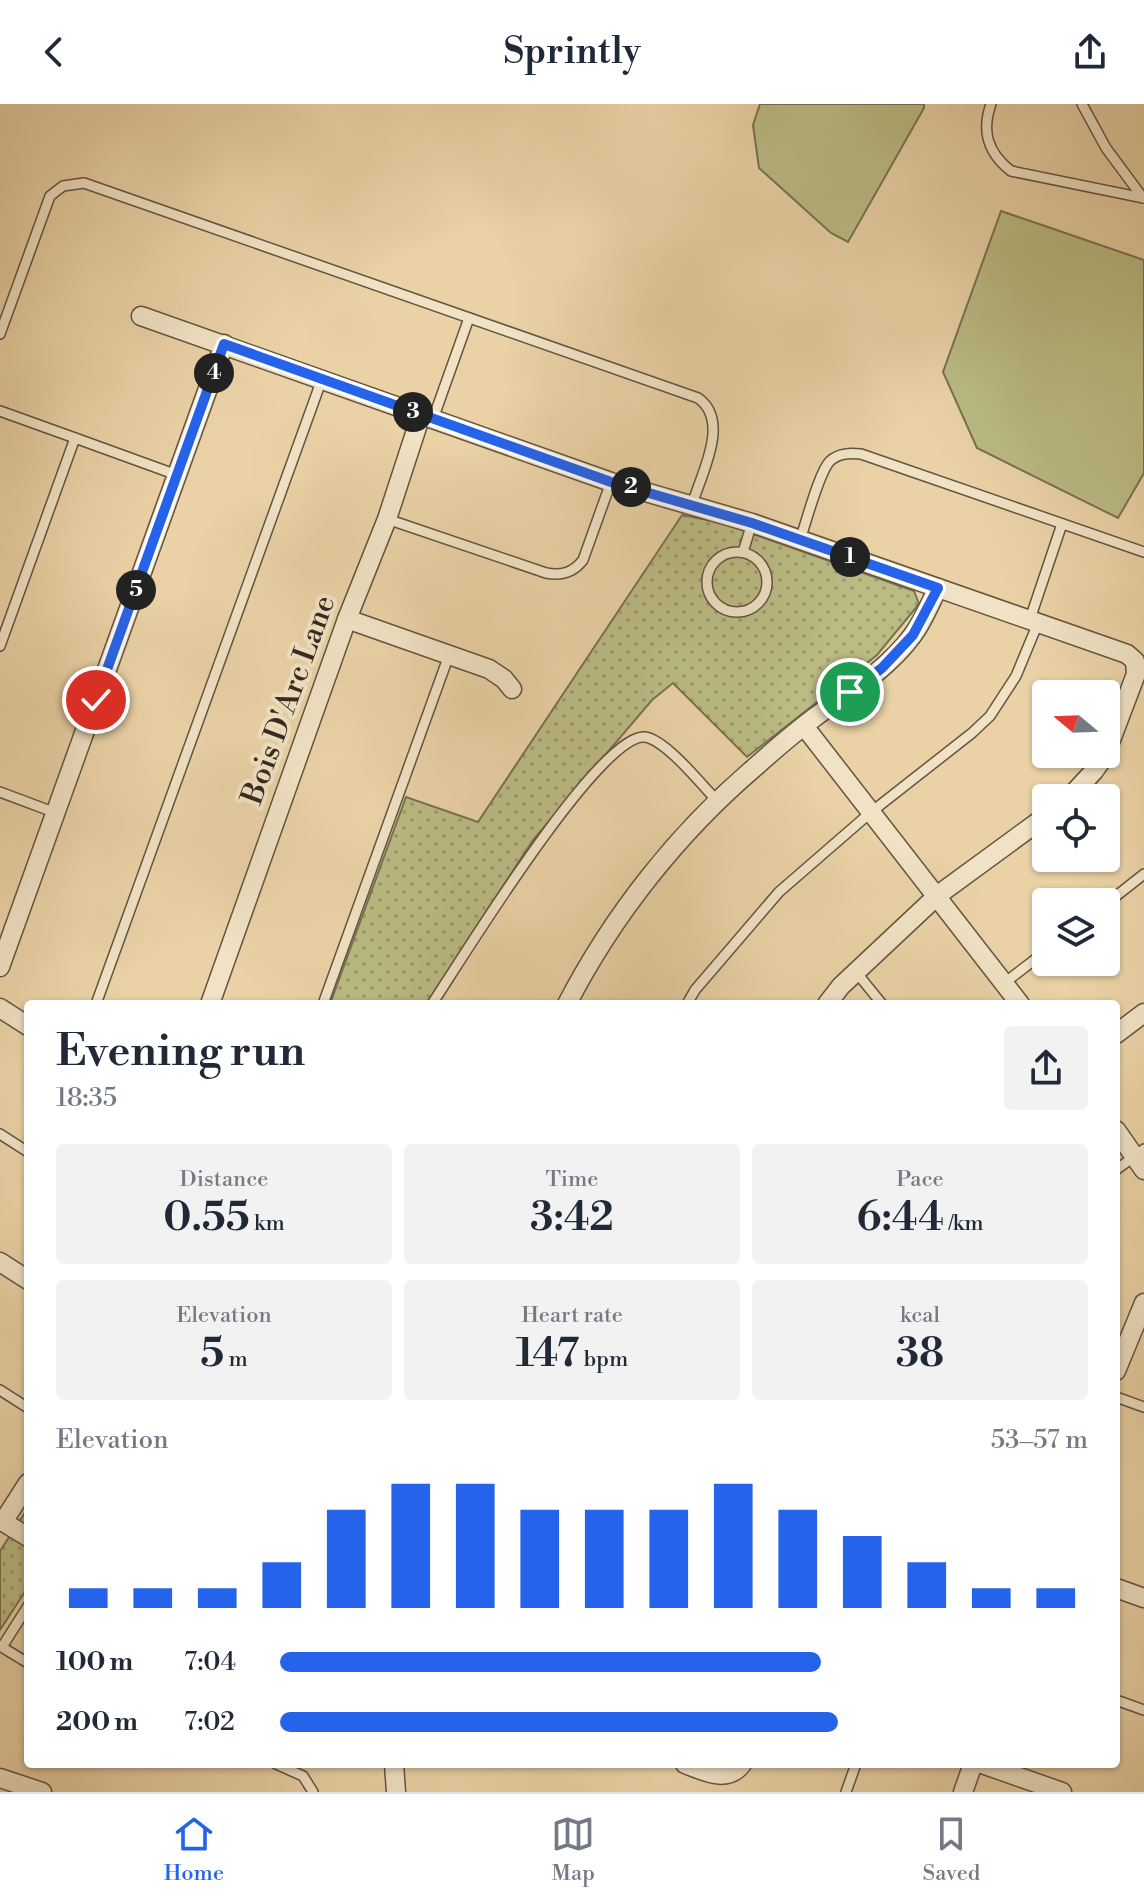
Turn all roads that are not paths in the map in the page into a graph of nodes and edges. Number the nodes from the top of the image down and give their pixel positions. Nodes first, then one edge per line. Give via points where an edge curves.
1 (991, 104) edge
2 (1082, 104) edge
3 (1144, 198) edge
4 (141, 316) dead end
5 (469, 318) junction
6 (0, 334) edge
7 (224, 344) junction
8 (322, 379) junction
9 (0, 411) edge
10 (427, 417) junction
11 (75, 438) junction
12 (177, 475) junction
13 (611, 482) junction
14 (692, 505) junction
15 (387, 519) junction
16 (752, 523) junction
17 (1062, 524) junction
18 (800, 540) junction
19 (743, 552) junction
20 (1144, 552) edge
21 (938, 588) junction
22 (347, 619) junction
23 (1034, 621) junction
24 (0, 646) edge
25 (449, 655) junction
26 (512, 689) dead end
27 (1120, 717) edge
28 (804, 726) junction
29 (1096, 768) edge
30 (1082, 784) edge
31 (0, 792) edge
32 (717, 801) junction
33 (56, 813) junction
34 (870, 813) junction
35 (1032, 826) edge
36 (1144, 874) edge
37 (1120, 893) edge
38 (938, 895) junction
39 (1032, 962) edge
40 (0, 967) edge
41 (856, 972) junction
42 (1003, 984) junction
43 (97, 1000) edge
44 (211, 1000) edge
45 (324, 1000) edge
46 (435, 1000) edge
47 (569, 1000) edge
48 (689, 1000) edge
49 (831, 1000) edge
50 (879, 1000) edge
51 (1017, 1000) edge
52 (0, 1008) edge
53 (1144, 1013) edge
54 (24, 1023) edge
55 (1120, 1031) edge
56 (0, 1134) edge
57 (1120, 1135) edge
58 (24, 1149) edge
59 (1141, 1159) edge
60 (1120, 1168) edge
61 (0, 1262) edge
62 (24, 1277) edge
63 (1144, 1303) edge
64 (1139, 1326) edge
65 (1120, 1363) edge
66 (0, 1390) edge
67 (1120, 1398) edge
68 (24, 1405) edge
69 (1144, 1407) edge
70 (24, 1489) edge
71 (1, 1521) edge
72 (24, 1535) edge
73 (1120, 1589) edge
74 (1144, 1598) edge
75 (24, 1612) edge
76 (1, 1647) edge
77 (24, 1661) edge
78 (1120, 1701) edge
79 (1144, 1710) edge
80 (285, 1768) edge
81 (394, 1768) edge
82 (697, 1768) edge
83 (738, 1768) edge
84 (855, 1768) edge
85 (972, 1768) edge
86 (993, 1768) edge
87 (0, 1778) edge
88 (42, 1792) edge
89 (313, 1792) edge
90 (396, 1792) edge
91 (846, 1792) edge
92 (963, 1792) edge
93 (1062, 1792) edge

1 - 3 lane via 985,130 992,150 1011,171
2 - 3 lane via 1101,141
4 - 7 street
5 - 6 lane via 80,183 63,186 50,196
5 - 10 lane
5 - 14 lane via 705,403 714,429
7 - 8 street
7 - 12 street
8 - 10 street
8 - 43 lane
9 - 11 lane
10 - 13 street
10 - 15 street, Bois D'Arc Lane
11 - 12 lane
11 - 24 lane
12 - 33 street
13 - 14 street
13 - 15 lane via 583,560 563,574 546,573
14 - 16 street
15 - 22 street, Bois D'Arc Lane
16 - 18 street
16 - 19 lane
17 - 18 lane via 850,453 827,466
17 - 20 lane
17 - 23 lane
18 - 21 street
19 - 19 lane via 724,555 708,576 714,601 731,611 751,608 766,588 764,568
21 - 23 street
21 - 28 street via 913,635 882,668
22 - 25 street
22 - 44 street, Bois D'Arc Lane
23 - 27 street via 1135,661 1134,681
23 - 34 lane via 1016,676 990,716
25 - 26 street via 498,674
25 - 45 lane
28 - 32 street
28 - 34 street
29 - 30 street
31 - 33 lane
32 - 46 lane via 653,739 639,737 620,746 533,851
32 - 47 street via 633,899
33 - 40 street
34 - 38 street
34 - 48 lane via 779,892
35 - 38 street
36 - 37 lane
38 - 41 street
38 - 42 street
39 - 42 lane
41 - 49 street
41 - 50 lane
42 - 51 street
52 - 54 street
53 - 55 street
56 - 58 lane
57 - 59 street
59 - 60 lane
61 - 62 street
63 - 64 street
64 - 65 street
66 - 68 lane
67 - 69 lane
70 - 71 street
71 - 72 street
73 - 74 street
75 - 76 lane
76 - 77 lane
78 - 79 lane
80 - 89 lane via 303,1776
81 - 90 street
82 - 83 street via 722,1776
84 - 91 lane
85 - 92 street
86 - 93 street
87 - 88 street

